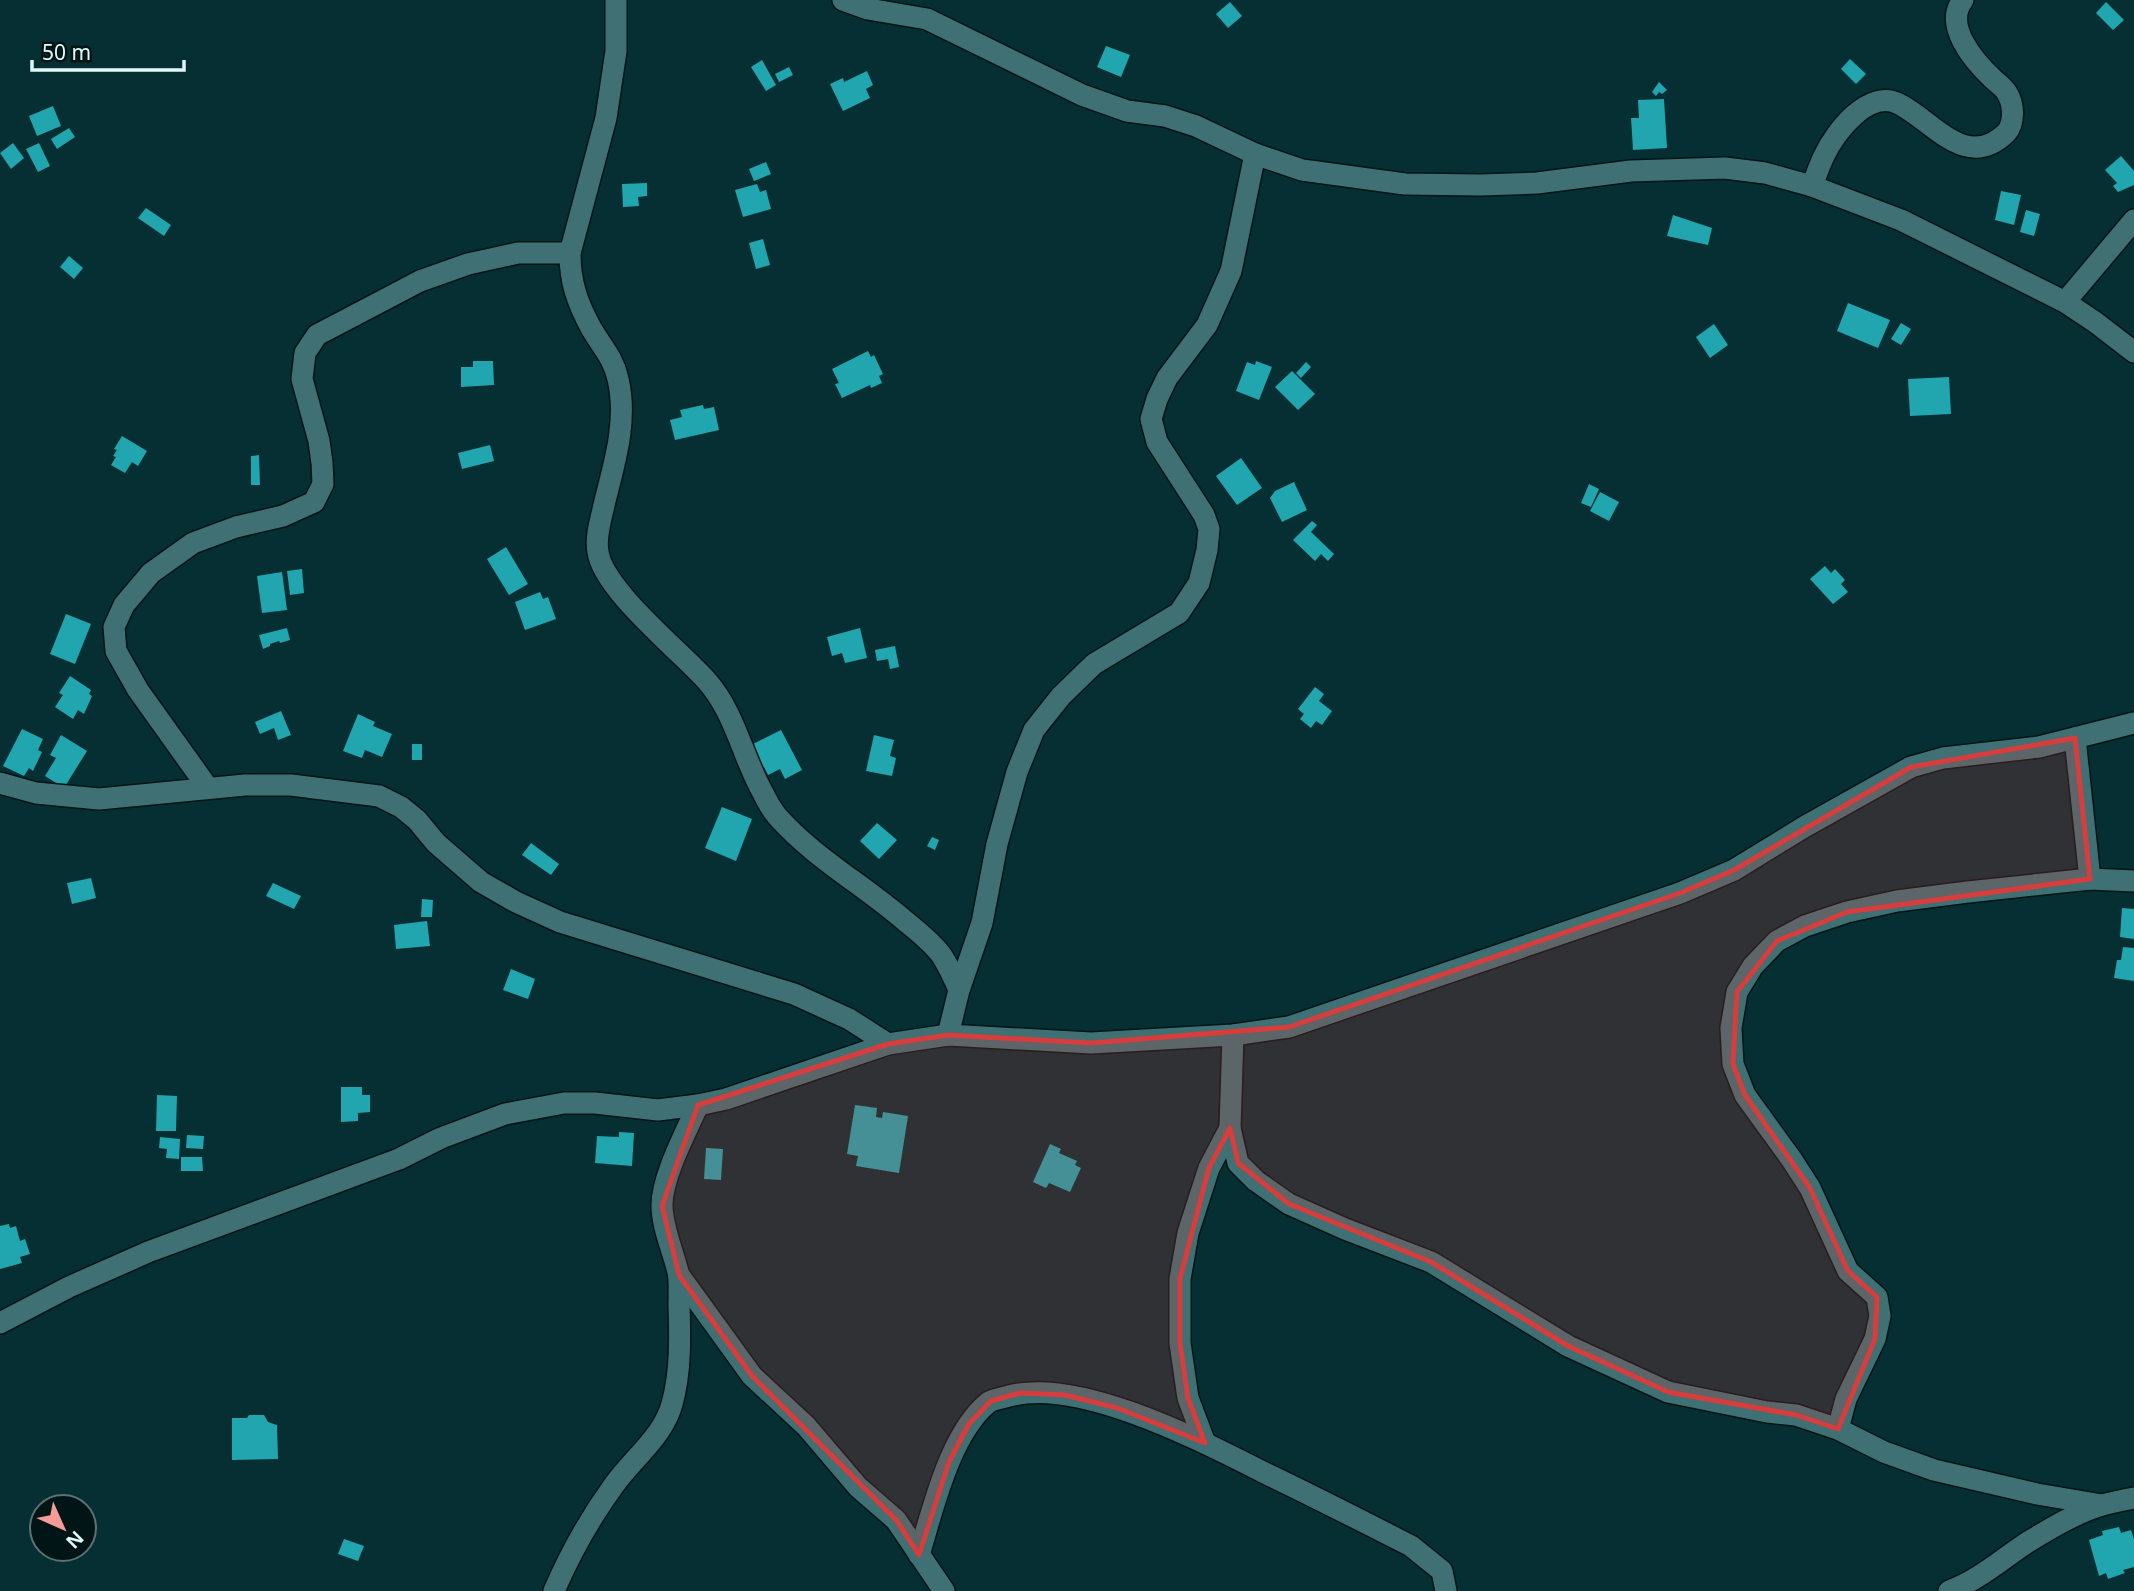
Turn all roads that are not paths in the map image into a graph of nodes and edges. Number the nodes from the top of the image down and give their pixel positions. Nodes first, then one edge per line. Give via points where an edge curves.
1 (615, 0) edge
2 (843, 0) edge
3 (1963, 0) edge
4 (1255, 154) junction
5 (1812, 186) junction
6 (2134, 220) edge
7 (570, 253) junction
8 (2065, 302) junction
9 (2134, 352) edge
10 (2134, 723) edge
11 (2075, 738) junction
12 (0, 783) edge
13 (208, 788) junction
14 (2090, 879) junction
15 (2134, 881) edge
16 (958, 989) junction
17 (948, 1035) junction
18 (1233, 1035) junction
19 (888, 1044) junction
20 (698, 1105) junction
21 (1230, 1128) junction
22 (679, 1275) junction
23 (0, 1323) edge
24 (1838, 1429) junction
25 (1205, 1443) junction
26 (2134, 1498) edge
27 (2102, 1505) junction
28 (919, 1555) junction
29 (554, 1591) edge
30 (944, 1591) edge
31 (1446, 1591) edge
32 (1949, 1591) edge

1 - 7 street via 616,51 606,118
2 - 4 street via 927,19 1082,95 1127,111 1196,126
3 - 5 street via 1956,17 1960,31 1972,58 2007,91 2014,115 2008,131 1990,144 1972,147 1948,139 1899,103 1882,99 1867,105 1839,133
4 - 5 street via 1302,170 1405,184 1537,183 1725,168
4 - 16 street via 1231,271 1207,325 1167,378 1151,419 1157,442 1209,529 1199,583 1179,613 1094,664 1034,730 1017,772 982,923
5 - 8 street via 1901,220
6 - 8 street
7 - 13 street via 517,254 468,264 420,281 317,335 305,353 302,379 323,463 323,484 314,502 193,543 151,573 124,605 114,626 116,651
7 - 16 street via 575,296 610,355 622,405 619,445 599,525 600,564 612,584 722,701 774,813 806,845 920,934 940,954
8 - 9 street
10 - 11 street
11 - 14 street
11 - 18 street via 1911,767 1734,870 1680,893 1289,1027
12 - 13 street via 36,793 99,799
13 - 19 street via 291,785 379,796 417,820 436,843 481,881 516,902 561,922 794,994 849,1019
14 - 15 street
14 - 24 street via 1897,901 1847,912 1777,941 1737,992 1731,1028 1733,1064 1745,1095 1810,1188 1847,1271 1877,1297 1880,1316 1875,1339 1846,1399
16 - 17 street
17 - 18 street via 1091,1043
17 - 19 street
18 - 21 street
19 - 20 street
20 - 22 street via 671,1170 662,1206
20 - 23 street via 658,1110 564,1103 505,1115 148,1252
21 - 24 street via 1238,1163 1289,1204 1431,1262 1568,1346 1668,1392 1796,1415
21 - 25 street via 1204,1181 1180,1279 1180,1343 1186,1387
22 - 28 street via 752,1376 806,1426 858,1487 896,1520
22 - 29 street via 678,1380 668,1419 614,1485 572,1549
24 - 27 street via 1934,1470
25 - 28 street via 1117,1408 1065,1395 1020,1393 991,1401 969,1424 949,1462
25 - 31 street via 1411,1546 1442,1571
26 - 27 street
27 - 32 street via 2060,1524
28 - 30 street

